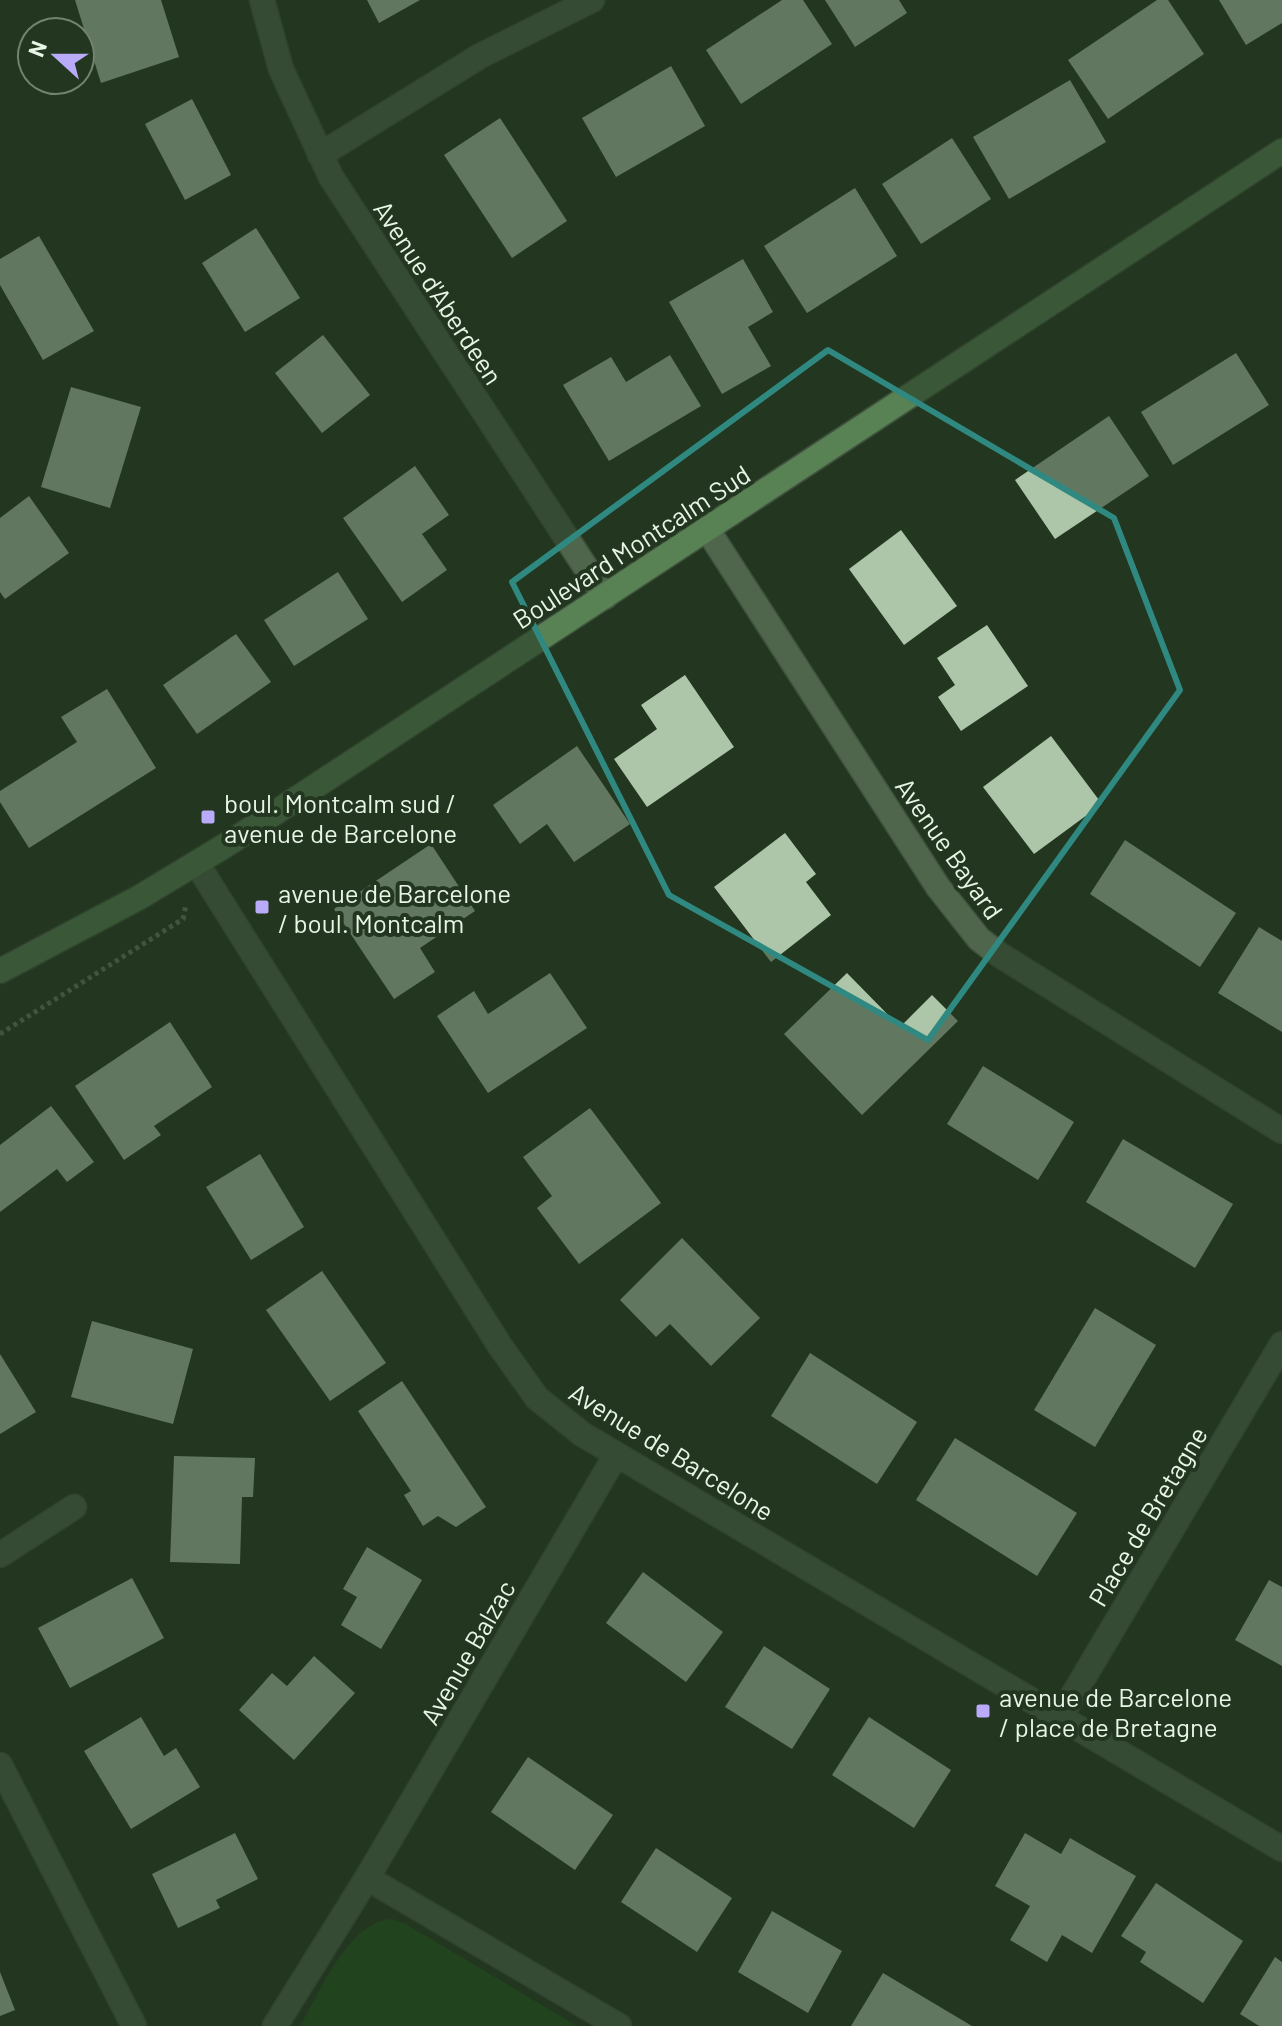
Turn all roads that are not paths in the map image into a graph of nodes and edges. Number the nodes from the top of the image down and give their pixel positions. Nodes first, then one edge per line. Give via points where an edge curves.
1 (262, 0) edge
2 (592, 0) edge
3 (1282, 151) edge
4 (320, 155) junction
5 (707, 529) junction
6 (605, 597) junction
7 (197, 864) junction
8 (0, 971) edge
9 (1282, 1131) edge
10 (1282, 1344) edge
11 (616, 1455) junction
12 (74, 1507) dead end
13 (0, 1555) edge
14 (1060, 1717) junction
15 (0, 1765) edge
16 (1282, 1849) edge
17 (367, 1878) junction
18 (134, 2026) edge
19 (275, 2026) edge
20 (619, 2026) edge

1 - 4 street, Avenue d'Aberdeen via 281,69
2 - 4 street via 480,56
3 - 5 street, Boulevard Montcalm Sud
4 - 6 street, Avenue d'Aberdeen
5 - 6 street, Boulevard Montcalm Sud
5 - 9 street, Avenue Bayard via 938,887 979,939
6 - 7 street, Boulevard Montcalm Sud
7 - 8 street, Boulevard Montcalm Sud
7 - 11 street, Avenue de Barcelone via 521,1377 558,1417
10 - 14 street, Place de Bretagne
11 - 14 street, Avenue de Barcelone
11 - 17 street, Avenue Balzac
12 - 13 street
14 - 16 street, Avenue de Barcelone
15 - 18 street
17 - 19 street, Avenue Balzac
17 - 20 street

